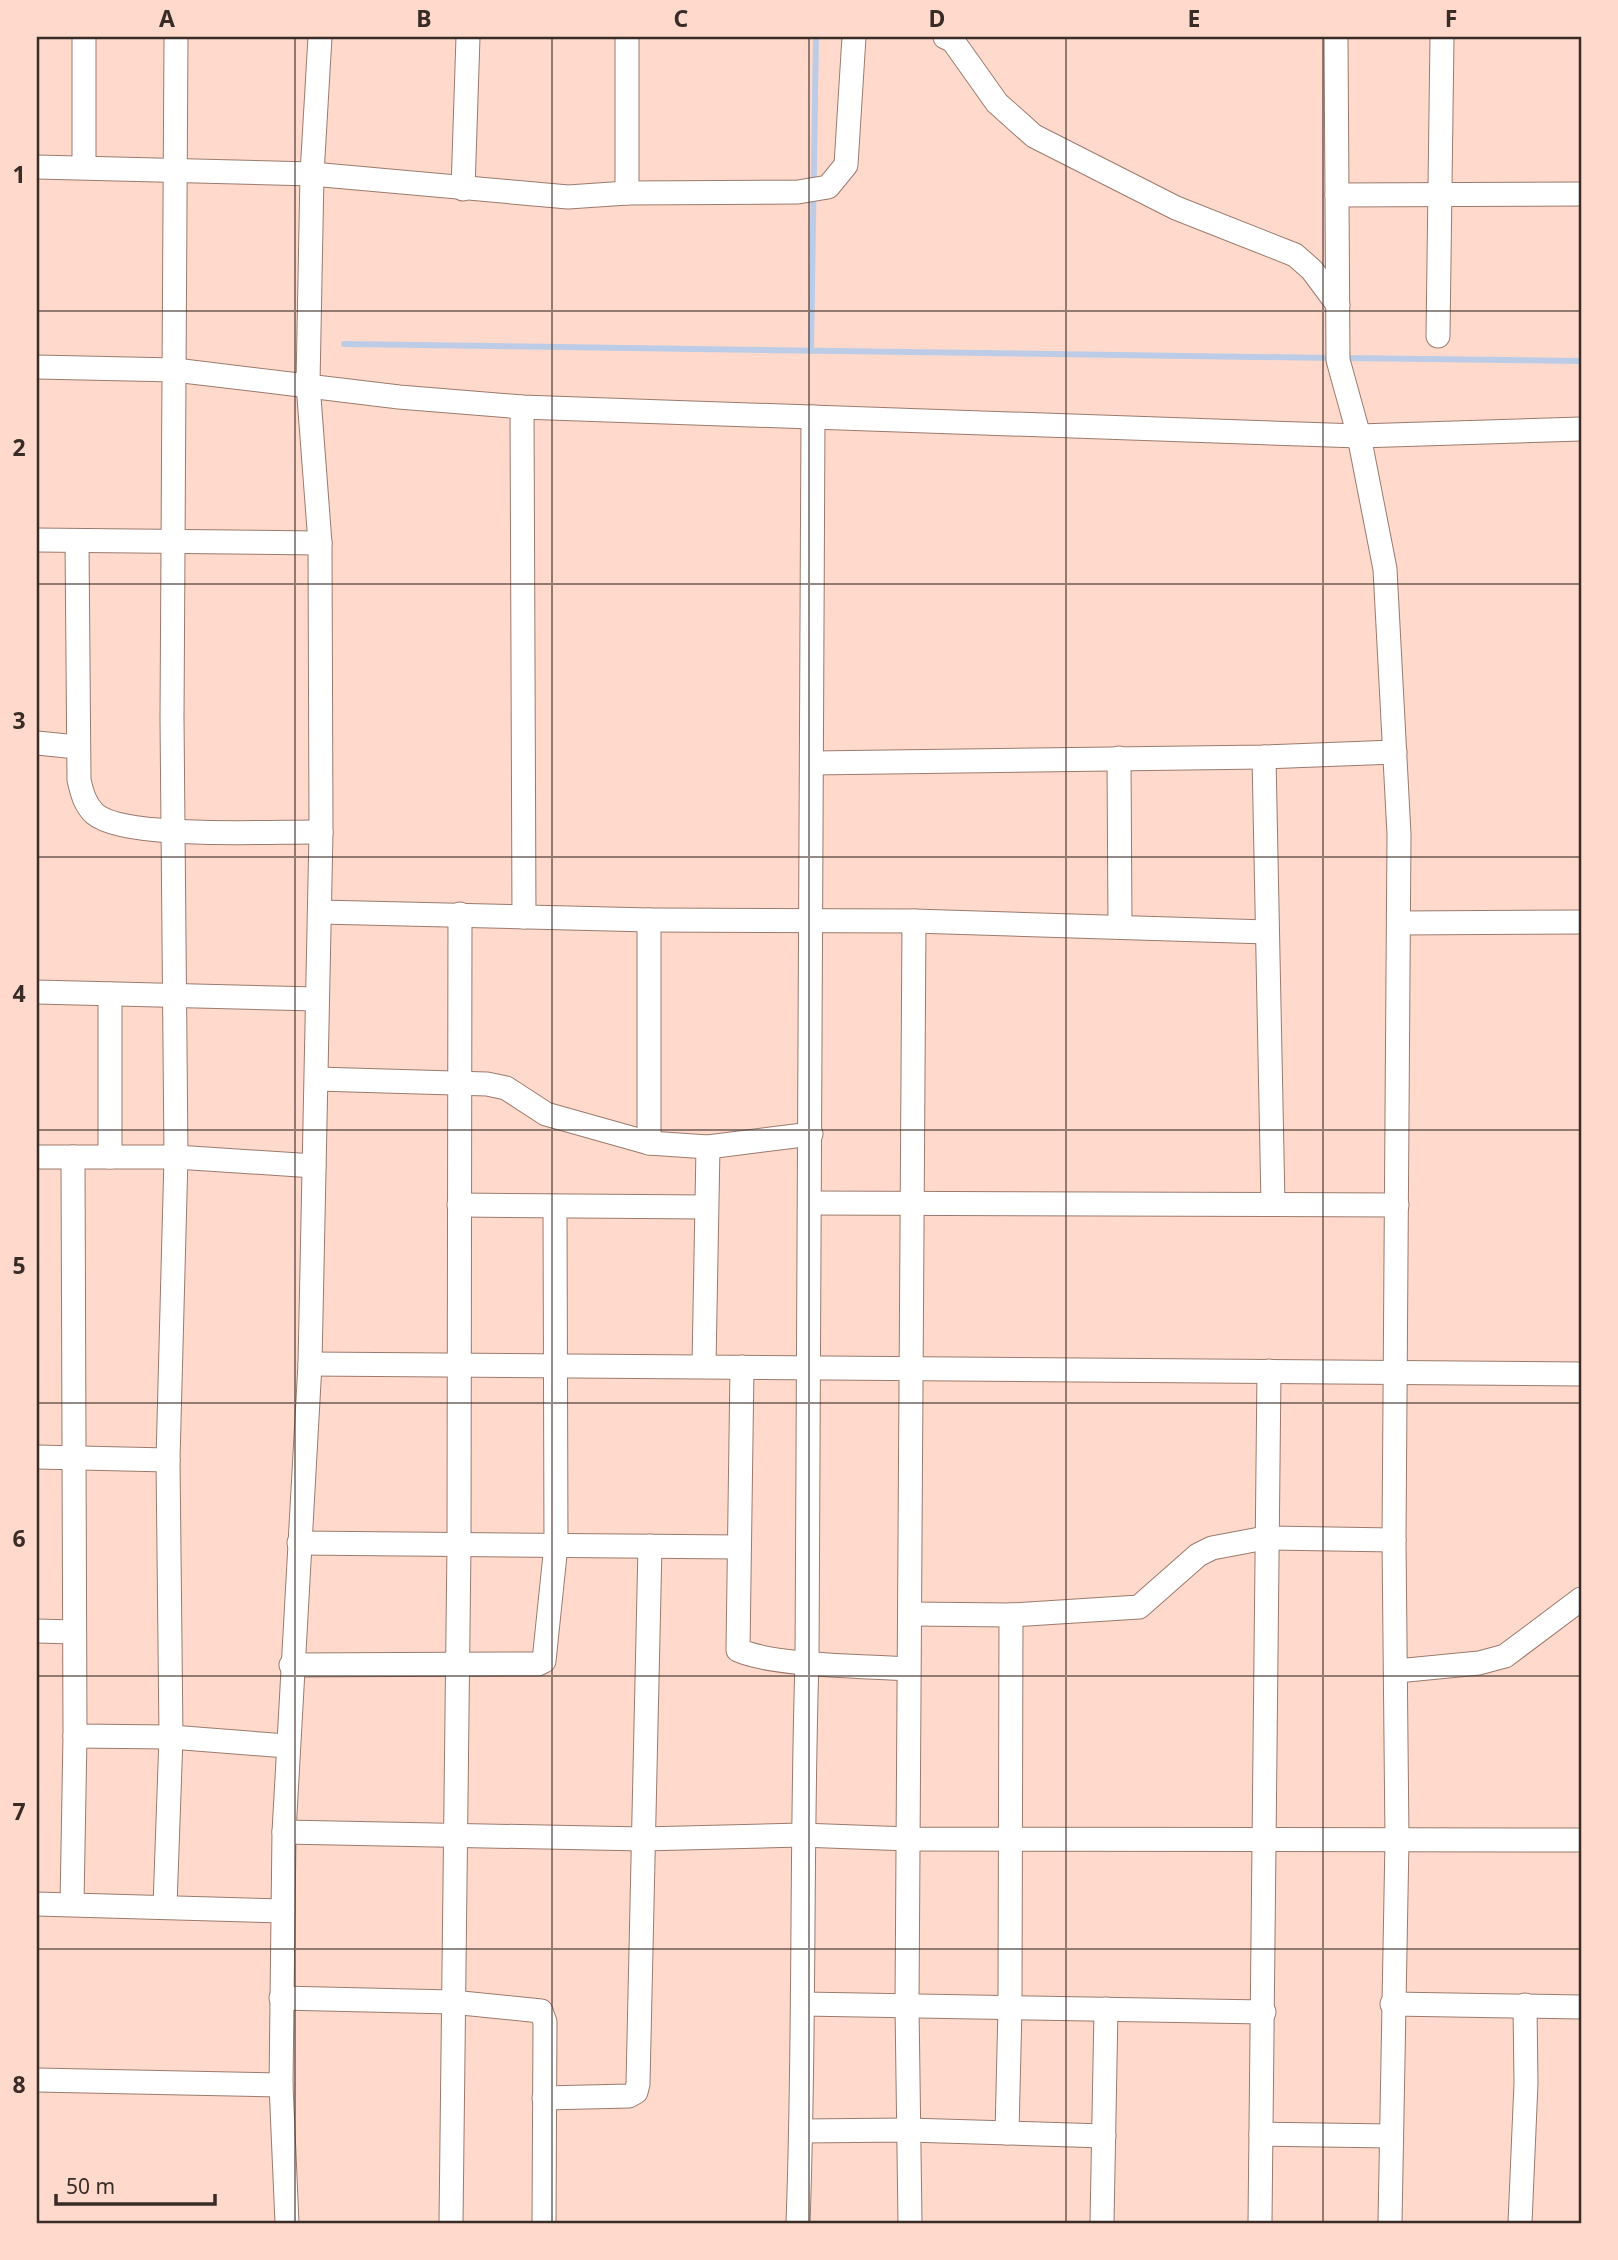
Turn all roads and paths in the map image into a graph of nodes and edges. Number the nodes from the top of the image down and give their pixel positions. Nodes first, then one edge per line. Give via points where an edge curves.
1 (84, 37) edge
2 (176, 37) edge
3 (320, 37) edge
4 (468, 37) edge
5 (627, 37) edge
6 (854, 37) edge
7 (946, 37) edge
8 (1336, 37) edge
9 (1442, 37) edge
10 (37, 167) edge
11 (84, 167) junction
12 (175, 168) junction
13 (312, 174) junction
14 (463, 189) junction
15 (626, 193) junction
16 (1442, 194) junction
17 (1581, 194) edge
18 (1336, 195) junction
19 (1338, 305) junction
20 (1438, 336) dead end
21 (37, 367) edge
22 (175, 370) junction
23 (307, 384) junction
24 (522, 407) junction
25 (813, 418) junction
26 (1581, 429) edge
27 (1359, 436) junction
28 (37, 540) edge
29 (78, 541) junction
30 (173, 543) junction
31 (320, 543) junction
32 (37, 743) edge
33 (77, 747) junction
34 (1395, 752) junction
35 (1264, 757) junction
36 (1119, 758) junction
37 (813, 763) junction
38 (173, 831) junction
39 (321, 832) junction
40 (320, 912) junction
41 (460, 914) junction
42 (524, 917) junction
43 (649, 920) junction
44 (813, 921) junction
45 (914, 921) junction
46 (1581, 922) edge
47 (1399, 923) junction
48 (1120, 927) junction
49 (1267, 932) junction
50 (37, 992) edge
51 (110, 994) junction
52 (176, 995) junction
53 (316, 999) junction
54 (317, 1079) junction
55 (460, 1083) junction
56 (811, 1134) junction
57 (649, 1143) junction
58 (708, 1147) junction
59 (37, 1157) edge
60 (73, 1157) junction
61 (110, 1157) junction
62 (176, 1157) junction
63 (314, 1166) junction
64 (810, 1203) junction
65 (913, 1203) junction
66 (1273, 1204) junction
67 (459, 1205) junction
68 (1397, 1205) junction
69 (555, 1207) junction
70 (706, 1207) junction
71 (310, 1364) junction
72 (459, 1365) junction
73 (553, 1365) junction
74 (704, 1365) junction
75 (742, 1367) junction
76 (809, 1367) junction
77 (912, 1368) junction
78 (1269, 1371) junction
79 (1396, 1372) junction
80 (1581, 1374) edge
81 (37, 1457) edge
82 (74, 1458) junction
83 (168, 1460) junction
84 (1265, 1538) junction
85 (1394, 1541) junction
86 (299, 1543) junction
87 (459, 1545) junction
88 (556, 1545) junction
89 (650, 1546) junction
90 (738, 1547) junction
91 (1581, 1599) edge
92 (910, 1614) junction
93 (1011, 1615) junction
94 (37, 1631) edge
95 (73, 1632) junction
96 (807, 1662) junction
97 (291, 1665) junction
98 (457, 1666) junction
99 (908, 1669) junction
100 (1396, 1671) junction
101 (75, 1736) junction
102 (171, 1737) junction
103 (287, 1746) junction
104 (284, 1832) junction
105 (801, 1835) junction
106 (454, 1836) junction
107 (643, 1839) junction
108 (909, 1839) junction
109 (1009, 1839) junction
110 (1263, 1840) junction
111 (1397, 1840) junction
112 (1581, 1840) edge
113 (37, 1904) edge
114 (72, 1904) junction
115 (165, 1906) junction
116 (283, 1911) junction
117 (281, 1998) junction
118 (452, 2002) junction
119 (803, 2004) junction
120 (1392, 2004) junction
121 (1525, 2005) junction
122 (906, 2006) junction
123 (1010, 2007) junction
124 (1581, 2007) edge
125 (1107, 2009) junction
126 (1264, 2012) junction
127 (37, 2080) edge
128 (281, 2085) junction
129 (544, 2098) junction
130 (908, 2130) junction
131 (802, 2132) junction
132 (1007, 2133) junction
133 (1261, 2134) junction
134 (1104, 2136) junction
135 (1391, 2136) junction
136 (287, 2223) edge
137 (451, 2223) edge
138 (544, 2223) edge
139 (798, 2223) edge
140 (910, 2223) edge
141 (1102, 2223) edge
142 (1261, 2223) edge
143 (1390, 2223) edge
144 (1520, 2223) edge

1 - 11 street
2 - 12 street
3 - 13 street
4 - 14 street
5 - 15 street
6 - 15 street via 846,164 828,187 798,192
7 - 19 street via 997,103 1034,136 1176,208 1295,255
8 - 18 street
9 - 16 street
10 - 11 street
11 - 12 street
12 - 13 street
12 - 22 street
13 - 14 street
13 - 23 street
14 - 15 street via 593,197
16 - 17 street
16 - 18 street
16 - 20 street
18 - 19 street
19 - 27 street via 1338,353
21 - 22 street
22 - 23 street
22 - 30 street
23 - 24 street
23 - 31 street
24 - 25 street
24 - 42 street
25 - 27 street
25 - 37 street
26 - 27 street
27 - 34 street via 1385,569
28 - 29 street
29 - 30 street
29 - 33 street
30 - 31 street
30 - 38 street
31 - 39 street
32 - 33 street
33 - 38 street via 84,801 96,815 112,823
34 - 35 street
34 - 47 street
35 - 36 street
35 - 49 street
36 - 37 street
36 - 48 street
37 - 44 street
38 - 39 street
38 - 52 street
39 - 40 street
40 - 41 street
40 - 53 street
41 - 42 street
41 - 55 street
42 - 43 street
43 - 44 street
43 - 57 street
44 - 45 street
44 - 56 street
45 - 48 street
45 - 65 street
46 - 47 street
47 - 68 street
48 - 49 street
49 - 66 street
50 - 51 street
51 - 52 street
51 - 61 street
52 - 53 street
52 - 62 street
53 - 54 street
54 - 55 street
54 - 63 street
55 - 57 street via 506,1088 546,1114
55 - 67 street
56 - 58 street
56 - 64 street
57 - 58 street
58 - 70 street
59 - 60 street
60 - 61 street
60 - 82 street
61 - 62 street
62 - 63 street
62 - 83 street
63 - 71 street
64 - 65 street
64 - 76 street
65 - 66 street
65 - 77 street
66 - 68 street
67 - 69 street
67 - 72 street
68 - 79 street
69 - 70 street
69 - 73 street
70 - 74 street
71 - 72 street
71 - 86 street
72 - 73 street
72 - 87 street
73 - 74 street
73 - 88 street
74 - 75 street
75 - 76 street
75 - 90 street
76 - 77 street
76 - 96 street
77 - 78 street
77 - 92 street
78 - 79 street
78 - 84 street
79 - 80 street
79 - 85 street
81 - 82 street
82 - 83 street
82 - 95 street
83 - 102 street
84 - 85 street
84 - 93 street via 1198,1555 1139,1607
84 - 110 street
85 - 100 street
86 - 87 street
86 - 97 street
87 - 88 street
87 - 98 street
88 - 89 street
88 - 98 street via 544,1661
89 - 90 street
89 - 107 street
90 - 96 street via 738,1650
91 - 100 street via 1505,1656
92 - 93 street
92 - 99 street
93 - 109 street
94 - 95 street
95 - 101 street
96 - 99 street
96 - 105 street
97 - 98 street
97 - 103 street
98 - 106 street
99 - 108 street
100 - 111 street
101 - 102 street
101 - 114 street
102 - 103 street
102 - 115 street
103 - 104 street
104 - 106 street
104 - 116 street
105 - 107 street
105 - 108 street
105 - 119 street
106 - 107 street
106 - 118 street
107 - 129 street via 636,2092 629,2096
108 - 109 street
108 - 122 street
109 - 110 street
109 - 123 street
110 - 111 street
110 - 126 street
111 - 112 street
111 - 120 street
113 - 114 street
114 - 115 street
115 - 116 street
116 - 117 street
117 - 118 street
117 - 128 street
118 - 129 street via 541,2011 545,2022
118 - 137 street
119 - 122 street
119 - 131 street
120 - 121 street
120 - 135 street
121 - 124 street
121 - 144 street via 1527,2082
122 - 123 street
122 - 130 street
123 - 125 street
123 - 132 street
125 - 126 street
125 - 134 street
126 - 133 street
127 - 128 street
128 - 136 street
129 - 138 street
130 - 131 street
130 - 132 street
130 - 140 street
131 - 139 street
132 - 134 street
133 - 135 street
133 - 142 street
134 - 141 street
135 - 143 street

